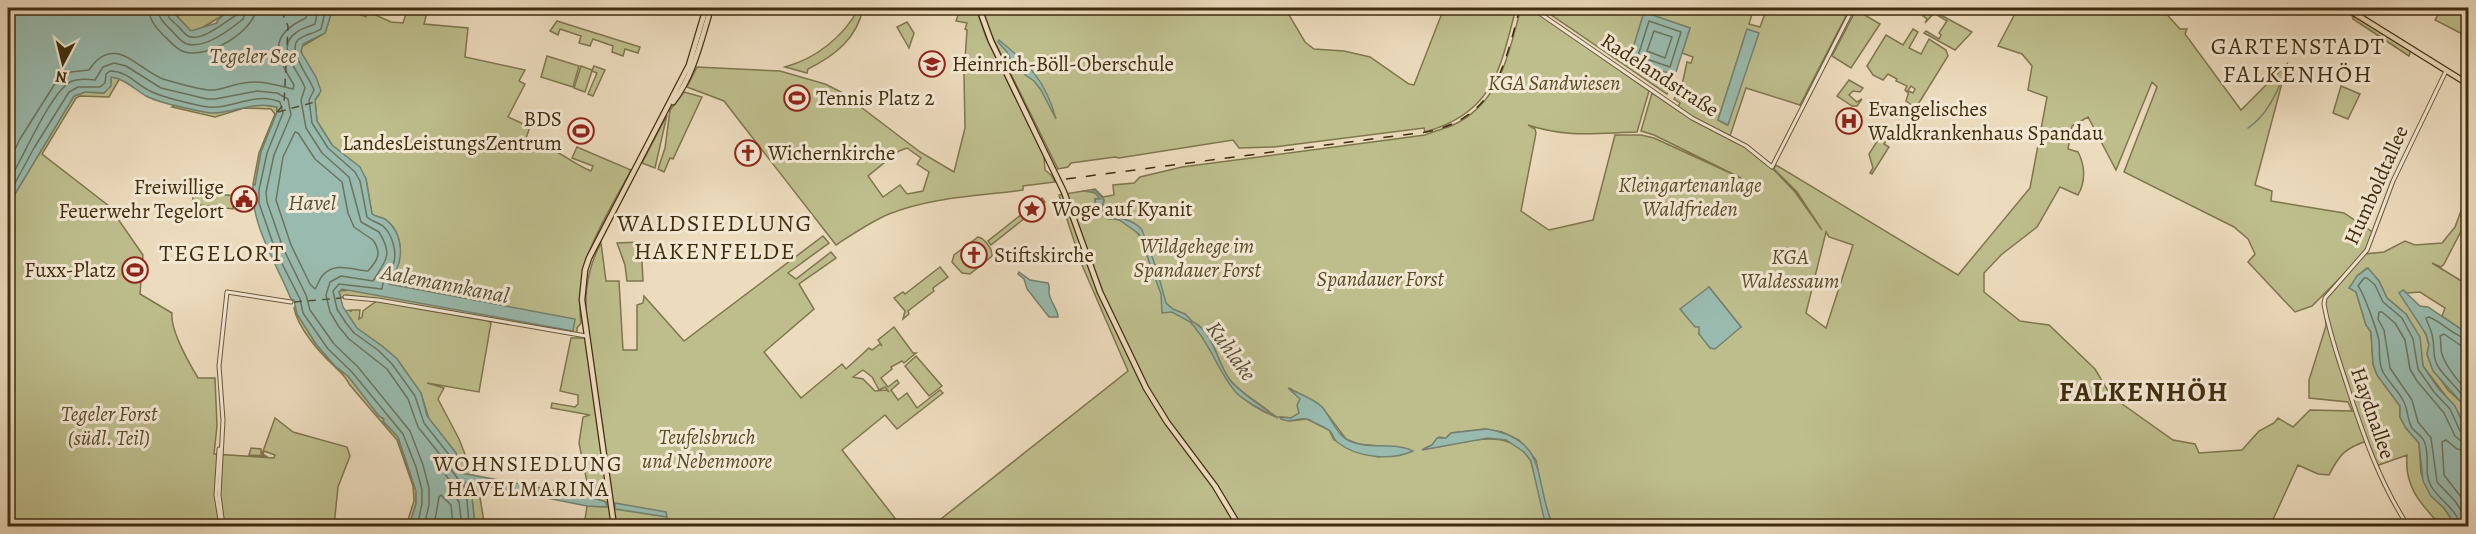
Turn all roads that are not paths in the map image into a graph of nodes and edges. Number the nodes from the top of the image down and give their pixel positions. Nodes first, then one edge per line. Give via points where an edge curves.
1 (706, 8) edge
2 (711, 8) edge
3 (979, 8) edge
4 (1532, 8) edge
5 (1853, 8) edge
6 (2346, 8) edge
7 (692, 62) junction
8 (2445, 71) junction
9 (2469, 85) edge
10 (345, 297) dead end
11 (291, 302) dead end
12 (2324, 304) joint
13 (586, 336) junction
14 (222, 526) edge
15 (614, 526) edge
16 (1239, 526) edge
17 (2408, 526) edge

1 - 7 main road
2 - 7 main road
3 - 16 main road via 990,41 1054,169 1100,292 1146,388
4 - 5 street, Radelandstraße via 1692,118 1746,146 1772,167
6 - 8 main road
7 - 13 main road via 586,264 582,300
8 - 9 main road
8 - 12 street, Humboldtallee via 2393,181 2369,245
10 - 13 street
11 - 14 street via 227,292 219,366 216,495
12 - 17 street, Haydnallee via 2370,455
13 - 15 main road

